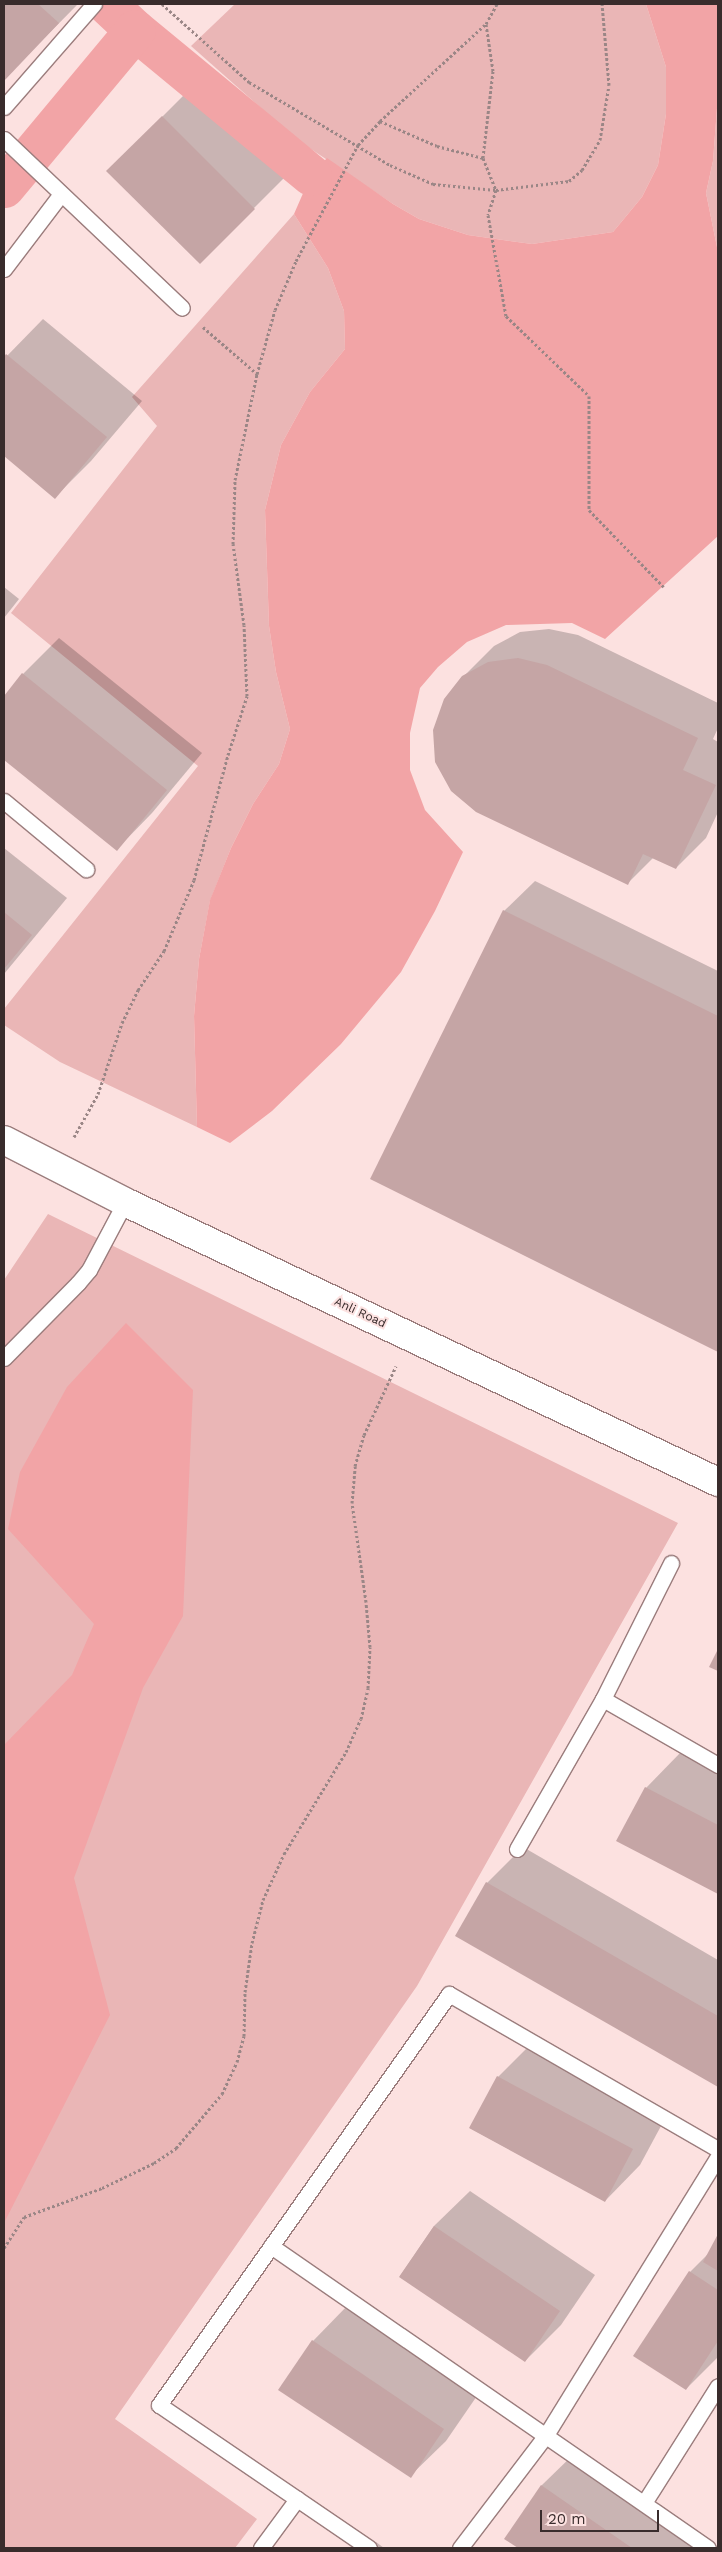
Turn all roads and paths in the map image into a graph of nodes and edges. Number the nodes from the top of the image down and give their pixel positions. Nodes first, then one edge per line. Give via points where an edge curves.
1 (162, 4) edge
2 (497, 4) edge
3 (602, 4) edge
4 (92, 6) edge
5 (486, 24) junction
6 (4, 107) edge
7 (380, 121) junction
8 (4, 140) edge
9 (358, 145) junction
10 (483, 158) junction
11 (496, 190) junction
12 (61, 194) junction
13 (4, 269) edge
14 (182, 308) joint
15 (257, 374) junction
16 (664, 587) dead end
17 (4, 801) edge
18 (86, 868) dead end
19 (4, 1140) edge
20 (56, 1168) junction
21 (125, 1202) junction
22 (410, 1336) junction
23 (4, 1358) edge
24 (718, 1482) edge
25 (671, 1564) dead end
26 (603, 1699) junction
27 (718, 1765) edge
28 (517, 1849) dead end
29 (718, 2149) edge
30 (718, 2157) edge
31 (271, 2246) junction
32 (4, 2248) edge
33 (718, 2386) edge
34 (546, 2435) junction
35 (297, 2499) junction
36 (644, 2503) junction
37 (262, 2548) edge
38 (369, 2548) edge
39 (460, 2548) edge
40 (708, 2548) edge

1 - 9 path via 249,82
2 - 5 path
3 - 11 path via 609,85 600,140 582,170 568,181
4 - 6 lane
5 - 7 path
5 - 10 path via 493,71
7 - 9 path
7 - 10 path via 437,146
8 - 12 lane
9 - 11 path via 390,165 433,184
9 - 15 path via 296,261 275,310
10 - 11 path
11 - 16 path via 488,216 506,316 589,396 589,510
12 - 13 lane
12 - 14 lane
14 - 15 path
15 - 20 path via 235,480 233,544 244,626 247,696 194,880 164,951 138,990 122,1023 98,1094
17 - 18 lane
19 - 20 street, Anli Road
20 - 21 street, Anli Road
21 - 22 street, Anli Road
21 - 23 lane via 78,1284
22 - 24 street, Anli Road
22 - 32 path via 364,1435 355,1466 352,1503 370,1647 368,1688 361,1719 346,1752 284,1854 264,1900 252,1943 245,1992 244,2036 237,2062 222,2094 176,2148 154,2164 102,2188 24,2217
25 - 26 lane
26 - 27 lane
26 - 28 lane
29 - 31 lane via 449,1994
30 - 34 lane
31 - 34 lane
31 - 35 lane via 159,2405
33 - 36 lane
34 - 36 lane
34 - 39 lane
35 - 37 lane
35 - 38 lane
36 - 40 lane

